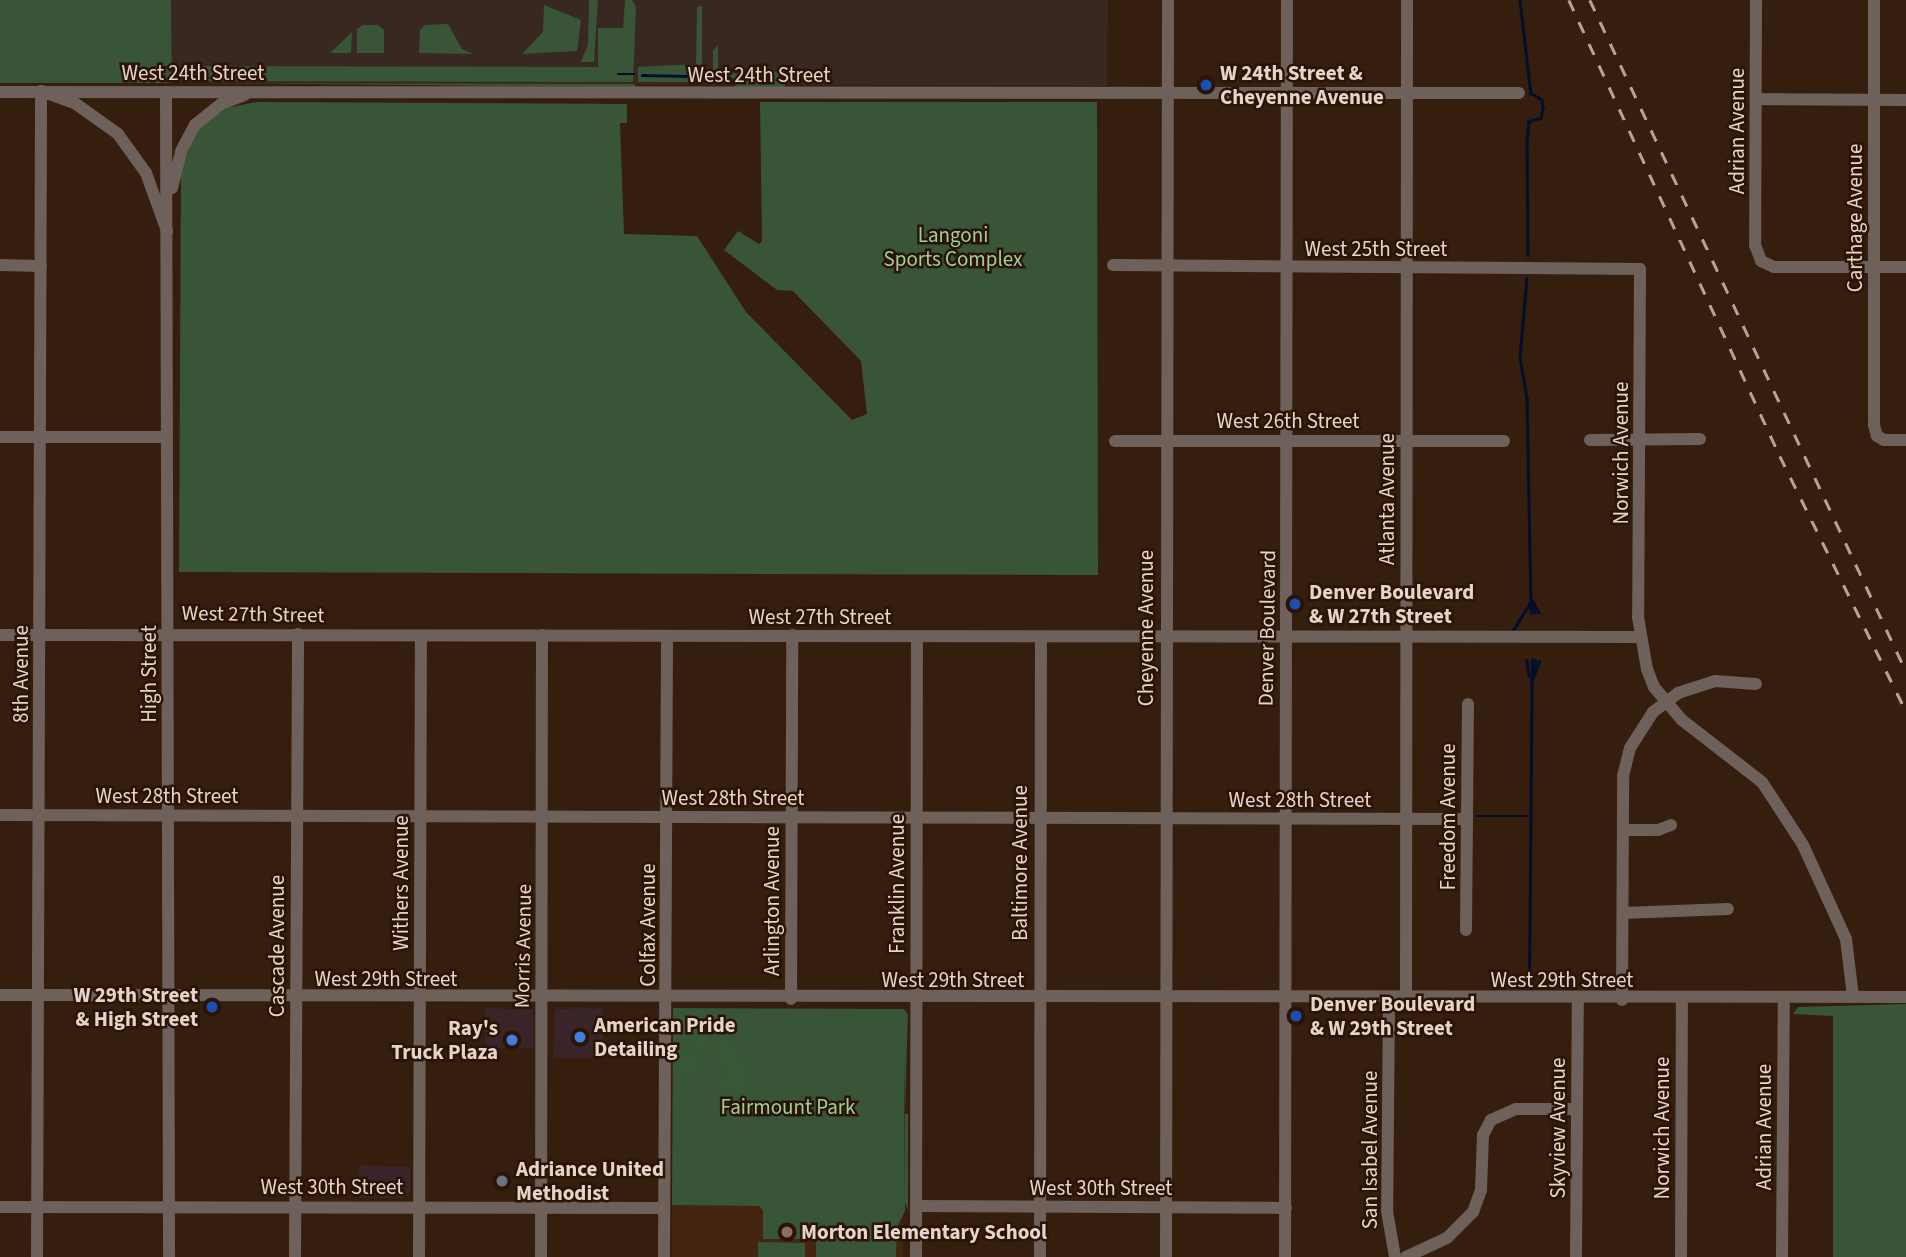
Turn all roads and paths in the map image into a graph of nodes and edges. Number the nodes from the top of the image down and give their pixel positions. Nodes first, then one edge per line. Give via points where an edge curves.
1 (1168, 0) edge
2 (1287, 0) edge
3 (1408, 0) edge
4 (1756, 0) edge
5 (1874, 0) edge
6 (0, 92) edge
7 (41, 92) junction
8 (166, 92) junction
9 (250, 93) junction
10 (1168, 93) junction
11 (1287, 93) junction
12 (1519, 93) dead end
13 (1407, 94) junction
14 (1756, 99) junction
15 (1874, 100) junction
16 (1906, 100) edge
17 (167, 225) junction
18 (0, 265) edge
19 (1113, 265) dead end
20 (1167, 265) junction
21 (41, 266) junction
22 (1906, 267) edge
23 (1286, 268) junction
24 (1408, 268) junction
25 (1875, 268) junction
26 (1640, 269) joint
27 (0, 437) edge
28 (41, 437) junction
29 (167, 437) junction
30 (1641, 439) junction
31 (1700, 439) dead end
32 (1115, 440) dead end
33 (1166, 440) junction
34 (1289, 440) junction
35 (1590, 440) dead end
36 (1906, 440) edge
37 (1406, 441) junction
38 (1504, 441) dead end
39 (168, 632) junction
40 (298, 634) junction
41 (0, 635) edge
42 (40, 635) junction
43 (542, 635) junction
44 (667, 635) junction
45 (792, 635) junction
46 (421, 636) junction
47 (917, 637) junction
48 (1640, 637) junction
49 (1041, 638) junction
50 (1164, 638) junction
51 (1285, 638) junction
52 (1405, 638) junction
53 (1756, 684) dead end
54 (1665, 702) junction
55 (1468, 704) dead end
56 (0, 815) edge
57 (39, 815) junction
58 (168, 815) junction
59 (296, 816) junction
60 (419, 817) junction
61 (544, 817) junction
62 (668, 817) junction
63 (792, 818) junction
64 (916, 818) junction
65 (1165, 818) junction
66 (1040, 819) junction
67 (1285, 819) junction
68 (1406, 819) junction
69 (1467, 819) junction
70 (1671, 825) dead end
71 (1623, 830) junction
72 (1728, 909) dead end
73 (1623, 913) junction
74 (1466, 930) dead end
75 (0, 995) edge
76 (38, 995) junction
77 (168, 997) junction
78 (541, 997) junction
79 (1853, 997) junction
80 (1906, 997) edge
81 (296, 998) junction
82 (420, 998) junction
83 (1784, 998) junction
84 (667, 999) junction
85 (791, 999) junction
86 (916, 999) junction
87 (1039, 999) junction
88 (1284, 999) junction
89 (1389, 999) junction
90 (1406, 999) junction
91 (1164, 1000) junction
92 (1578, 1000) junction
93 (1622, 1000) junction
94 (1682, 1000) junction
95 (1576, 1109) junction
96 (170, 1206) junction
97 (295, 1206) junction
98 (916, 1206) junction
99 (0, 1207) edge
100 (37, 1207) junction
101 (419, 1207) junction
102 (542, 1207) junction
103 (1167, 1207) junction
104 (664, 1208) junction
105 (1040, 1208) junction
106 (1286, 1208) junction
107 (37, 1257) edge
108 (169, 1257) edge
109 (295, 1257) edge
110 (419, 1257) edge
111 (541, 1257) edge
112 (664, 1257) edge
113 (916, 1257) edge
114 (1040, 1257) edge
115 (1166, 1257) edge
116 (1285, 1257) edge
117 (1395, 1257) edge
118 (1406, 1257) edge
119 (1576, 1257) edge
120 (1681, 1257) edge
121 (1783, 1257) edge

1 - 10 street, Cheyenne Avenue
2 - 11 street, Denver Boulevard
3 - 13 street, Atlanta Avenue
4 - 14 street, Adrian Avenue
5 - 15 street, Carthage Avenue
6 - 7 street, West 24th Street
7 - 8 street, West 24th Street
7 - 17 street via 99,119 136,155
7 - 21 street, 8th Avenue
8 - 9 street, West 24th Street
8 - 17 street, High Street
9 - 10 street, West 24th Street
9 - 17 street via 221,104 195,125 181,151
10 - 11 street, West 24th Street
10 - 20 street, Cheyenne Avenue
11 - 13 street, West 24th Street
11 - 23 street, Denver Boulevard
12 - 13 street, West 24th Street
13 - 24 street, Atlanta Avenue
14 - 15 street
14 - 25 street, Adrian Avenue via 1755,245 1761,261 1774,267
15 - 16 street
15 - 25 street, Carthage Avenue
17 - 29 street, High Street
18 - 21 street
19 - 20 street, West 25th Street
20 - 23 street, West 25th Street
20 - 33 street, Cheyenne Avenue
21 - 28 street, 8th Avenue
22 - 25 street
23 - 24 street, West 25th Street
23 - 34 street, Denver Boulevard
24 - 26 street, West 25th Street
24 - 37 street, Atlanta Avenue
25 - 36 street, Carthage Avenue via 1877,436
26 - 30 street, Norwich Avenue
27 - 28 street
28 - 29 street
28 - 42 street, 8th Avenue
29 - 39 street, High Street
30 - 31 street
30 - 35 street
30 - 48 street, Norwich Avenue
32 - 33 street, West 26th Street
33 - 34 street, West 26th Street
33 - 50 street, Cheyenne Avenue
34 - 37 street, West 26th Street
34 - 51 street, Denver Boulevard
37 - 38 street, West 26th Street
37 - 52 street, Atlanta Avenue
39 - 40 street, West 27th Street
39 - 42 street, West 27th Street
39 - 58 street, High Street
40 - 46 street, West 27th Street
40 - 59 street, Cascade Avenue
41 - 42 street, West 27th Street
42 - 57 street, 8th Avenue
43 - 44 street, West 27th Street
43 - 46 street, West 27th Street
43 - 61 street, Morris Avenue
44 - 45 street, West 27th Street
44 - 62 street, Colfax Avenue
45 - 47 street, West 27th Street
45 - 63 street, Arlington Avenue
46 - 60 street, Withers Avenue
47 - 49 street, West 27th Street
47 - 64 street, Franklin Avenue
48 - 52 street, West 27th Street
48 - 54 street, Norwich Avenue via 1654,687
49 - 50 street, West 27th Street
49 - 66 street, Baltimore Avenue
50 - 51 street, West 27th Street
50 - 65 street, Cheyenne Avenue
51 - 52 street, West 27th Street
51 - 67 street, Denver Boulevard
52 - 68 street, Atlanta Avenue
53 - 54 street via 1716,681
54 - 71 street via 1643,724 1628,755
54 - 79 street via 1762,782 1803,845 1846,940
55 - 69 street, Freedom Avenue
56 - 57 street, West 28th Street
57 - 58 street, West 28th Street
57 - 76 street, 8th Avenue
58 - 59 street, West 28th Street
58 - 77 street, High Street
59 - 60 street, West 28th Street
59 - 81 street, Cascade Avenue
60 - 61 street, West 28th Street
60 - 82 street, Withers Avenue
61 - 62 street, West 28th Street
61 - 78 street, Morris Avenue
62 - 63 street, West 28th Street
62 - 84 street, Colfax Avenue
63 - 64 street, West 28th Street
63 - 85 street, Arlington Avenue
64 - 66 street, West 28th Street
64 - 86 street, Franklin Avenue
65 - 66 street, West 28th Street
65 - 67 street, West 28th Street
65 - 91 street, Cheyenne Avenue
66 - 87 street, Baltimore Avenue
67 - 68 street, West 28th Street
67 - 88 street, Denver Boulevard
68 - 69 street, West 28th Street
68 - 90 street, Atlanta Avenue
69 - 74 street, Freedom Avenue
70 - 71 street via 1658,831
71 - 73 street
72 - 73 street
73 - 93 street
75 - 76 street, West 29th Street
76 - 77 street, West 29th Street
76 - 100 street, 8th Avenue
77 - 81 street, West 29th Street
77 - 96 street, High Street
78 - 82 street, West 29th Street
78 - 84 street, West 29th Street
78 - 102 street, Morris Avenue
79 - 80 street, West 29th Street
79 - 83 street, West 29th Street
81 - 82 street, West 29th Street
81 - 97 street, Cascade Avenue
82 - 101 street, Withers Avenue
83 - 94 street, West 29th Street
83 - 121 street, Adrian Avenue
84 - 85 street, West 29th Street
84 - 104 street, Colfax Avenue
85 - 86 street, West 29th Street
86 - 87 street, West 29th Street
86 - 98 street, Franklin Avenue
87 - 91 street, West 29th Street
87 - 105 street, Baltimore Avenue
88 - 89 street, West 29th Street
88 - 91 street, West 29th Street
88 - 106 street, Denver Boulevard
89 - 90 street, West 29th Street
89 - 117 street, San Isabel Avenue via 1387,1212
90 - 92 street, West 29th Street
91 - 103 street, Cheyenne Avenue
92 - 93 street, West 29th Street
92 - 95 street, Skyview Avenue
93 - 94 street, West 29th Street
94 - 120 street, Norwich Avenue
95 - 118 street via 1516,1109 1491,1120 1483,1135 1481,1190 1473,1212 1447,1238
95 - 119 street, Skyview Avenue
96 - 97 street, West 30th Street
96 - 100 street, West 30th Street
96 - 108 street, High Street
97 - 101 street, West 30th Street
97 - 109 street, Cascade Avenue
98 - 105 street, West 30th Street
98 - 113 street, Franklin Avenue
99 - 100 street, West 30th Street
100 - 107 street, 8th Avenue
101 - 102 street, West 30th Street
101 - 110 street, Withers Avenue
102 - 104 street, West 30th Street
102 - 111 street, Morris Avenue
103 - 105 street, West 30th Street
103 - 106 street, West 30th Street
103 - 115 street, Cheyenne Avenue
104 - 112 street, Colfax Avenue
105 - 114 street, Baltimore Avenue
106 - 116 street, Denver Boulevard

